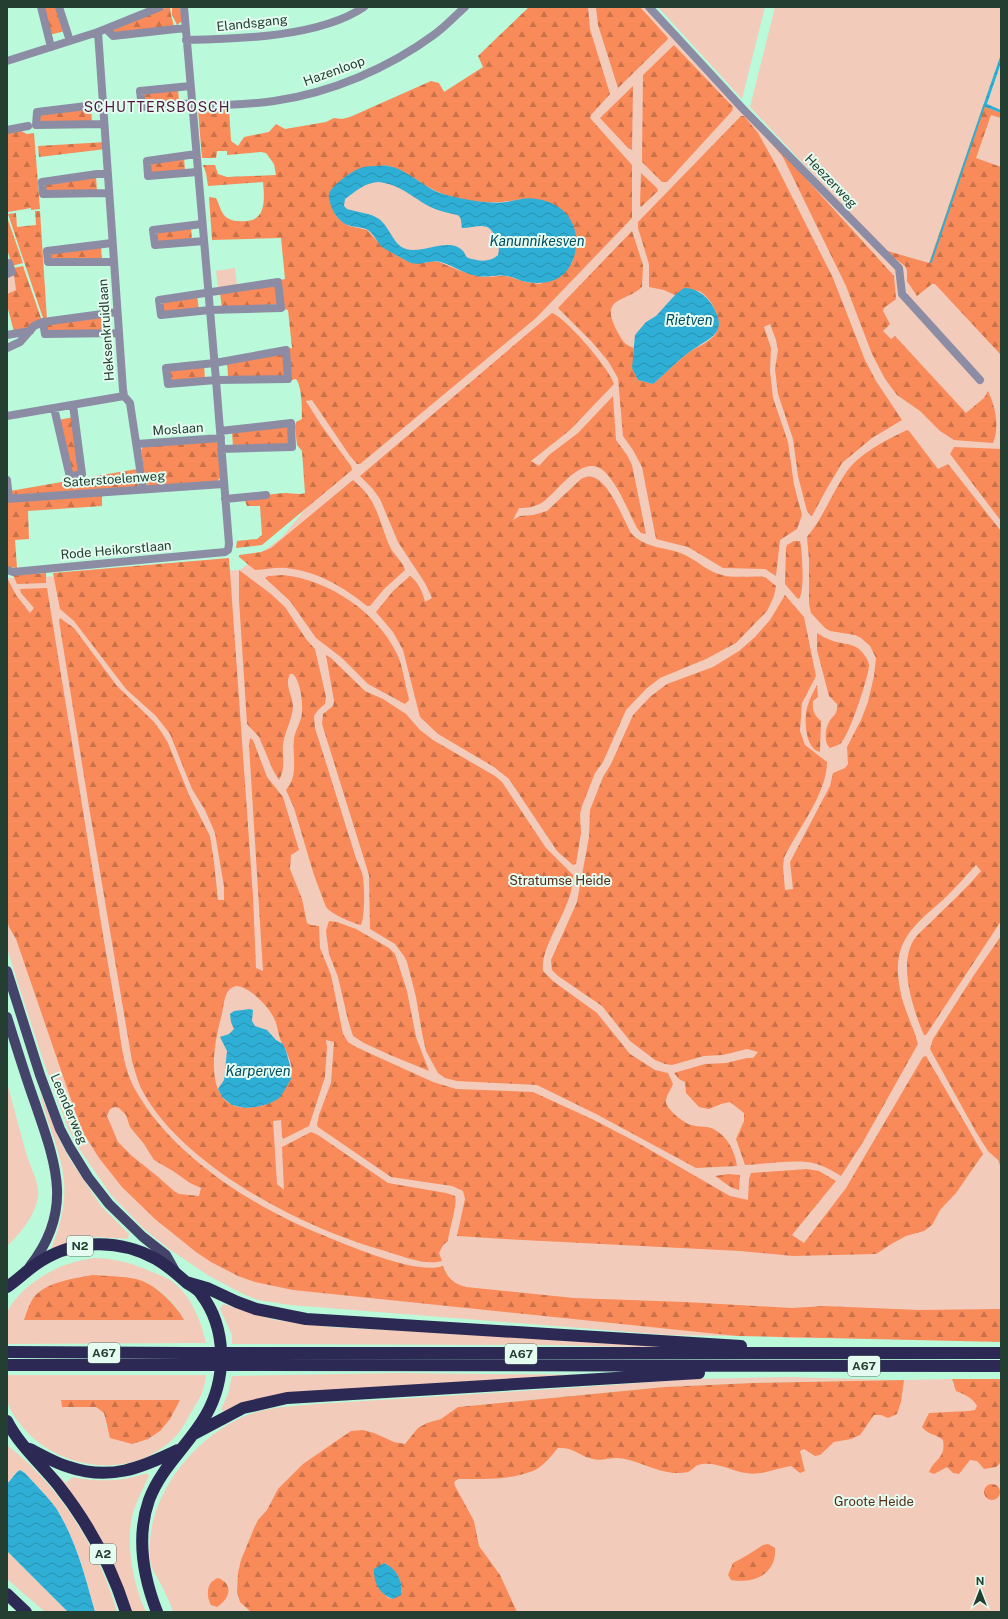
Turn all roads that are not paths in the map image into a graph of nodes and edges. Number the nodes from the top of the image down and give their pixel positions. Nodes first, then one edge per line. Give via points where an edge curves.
1 (41, 7) edge
2 (58, 7) edge
3 (160, 7) edge
4 (184, 7) edge
5 (364, 7) edge
6 (465, 7) edge
7 (649, 7) edge
8 (185, 28) junction
9 (102, 31) junction
10 (186, 40) junction
11 (70, 41) junction
12 (51, 47) junction
13 (7, 61) edge
14 (190, 86) junction
15 (102, 104) junction
16 (192, 104) junction
17 (104, 124) junction
18 (28, 126) dead end
19 (7, 130) edge
20 (196, 154) junction
21 (197, 172) junction
22 (107, 174) junction
23 (109, 193) junction
24 (202, 224) junction
25 (204, 241) junction
26 (112, 243) junction
27 (114, 262) junction
28 (7, 263) edge
29 (7, 274) edge
30 (209, 292) junction
31 (210, 310) junction
32 (117, 312) junction
33 (43, 322) junction
34 (30, 331) junction
35 (119, 333) junction
36 (7, 335) edge
37 (7, 348) edge
38 (215, 363) junction
39 (216, 380) junction
40 (980, 380) dead end
41 (124, 396) junction
42 (73, 405) junction
43 (54, 408) junction
44 (7, 416) edge
45 (220, 434) junction
46 (137, 444) junction
47 (221, 449) junction
48 (7, 480) edge
49 (224, 484) junction
50 (144, 489) junction
51 (266, 495) dead end
52 (8, 498) edge
53 (225, 500) junction
54 (7, 570) edge
55 (7, 971) edge
56 (7, 1017) edge
57 (175, 1272) junction
58 (15, 1281) edge
59 (186, 1282) junction
60 (7, 1297) edge
61 (7, 1352) edge
62 (796, 1353) junction
63 (1001, 1353) edge
64 (186, 1359) junction
65 (246, 1359) junction
66 (7, 1365) edge
67 (729, 1366) junction
68 (1001, 1366) edge
69 (7, 1420) edge
70 (10, 1431) edge
71 (191, 1436) junction
72 (24, 1446) junction
73 (181, 1449) junction
74 (7, 1594) edge
75 (26, 1612) edge
76 (126, 1612) edge
77 (157, 1612) edge

1 - 12 street
2 - 11 street
3 - 9 street
4 - 8 street
5 - 10 street, Elandsgang via 309,29 232,39
6 - 16 street, Hazenloop via 417,46 356,78 316,92 273,101
7 - 40 street, Heezerweg via 743,109 899,268 902,294
8 - 9 street via 113,36
8 - 10 street
9 - 11 street
9 - 15 street, Heksenkruidlaan
10 - 14 street
11 - 12 street
12 - 13 street
14 - 16 street
14 - 16 street, Hazenloop via 140,91 142,107
15 - 17 street, Heksenkruidlaan
15 - 17 street via 37,112 36,125
16 - 20 street
17 - 22 street, Heksenkruidlaan
18 - 19 street
20 - 21 street
20 - 21 street via 147,161 148,176
21 - 24 street
22 - 23 street, Heksenkruidlaan
22 - 23 street via 42,182 43,194
23 - 26 street, Heksenkruidlaan
24 - 25 street
24 - 25 street via 153,230 154,241 155,245
25 - 30 street
26 - 27 street, Heksenkruidlaan
26 - 27 street, Heksenkruidlaan via 47,251 48,262
27 - 32 street, Heksenkruidlaan
28 - 29 street via 12,272
30 - 31 street
30 - 31 street via 159,300 161,315
30 - 31 street via 278,282 281,308
31 - 38 street
32 - 33 street
32 - 35 street, Heksenkruidlaan
33 - 34 street
33 - 35 street via 45,334
34 - 36 street
34 - 37 street via 20,342
35 - 41 street, Heksenkruidlaan
38 - 39 street
38 - 39 street via 166,368 168,384
38 - 39 street via 286,350 288,379
39 - 45 street
41 - 42 street
41 - 46 street, Heksenkruidlaan via 130,403
42 - 43 street
42 - 43 street via 82,474 70,477
43 - 44 street
45 - 46 street, Moslaan
45 - 47 street
45 - 47 street, Moslaan via 291,422 292,447
46 - 50 street, Heksenkruidlaan
47 - 49 street
48 - 52 street
49 - 50 street, Saterstoelenweg
49 - 53 street
50 - 52 street, Saterstoelenweg
51 - 53 street
53 - 54 street, Rode Heikorstlaan via 229,544 225,552 13,572
55 - 57 main road, Leenderweg via 40,1075 70,1148 109,1204 166,1255
56 - 58 main road via 50,1146 58,1192 50,1235 40,1254
57 - 58 highway, N2 via 136,1250 118,1245 82,1245 40,1261
57 - 59 highway, N2
58 - 60 highway, N2
59 - 62 highway, A67 via 256,1309 306,1319 746,1346
59 - 71 highway, N2 via 200,1293 213,1316 221,1360 218,1385 212,1401 206,1415
61 - 64 highway, A67
62 - 63 highway, A67
62 - 65 highway, A67
64 - 65 highway, A67, bridge
64 - 66 highway, A67
65 - 67 highway, A67
67 - 68 highway, A67
67 - 71 highway, A67 via 696,1374 287,1398 243,1408
69 - 70 highway, N2
70 - 72 highway, N2
71 - 73 highway, N2
72 - 73 highway, N2 via 69,1468 104,1473 141,1467
72 - 76 highway, A2 via 59,1486 85,1522 111,1570
73 - 77 highway via 165,1469 154,1489 143,1524 144,1568
74 - 75 highway

